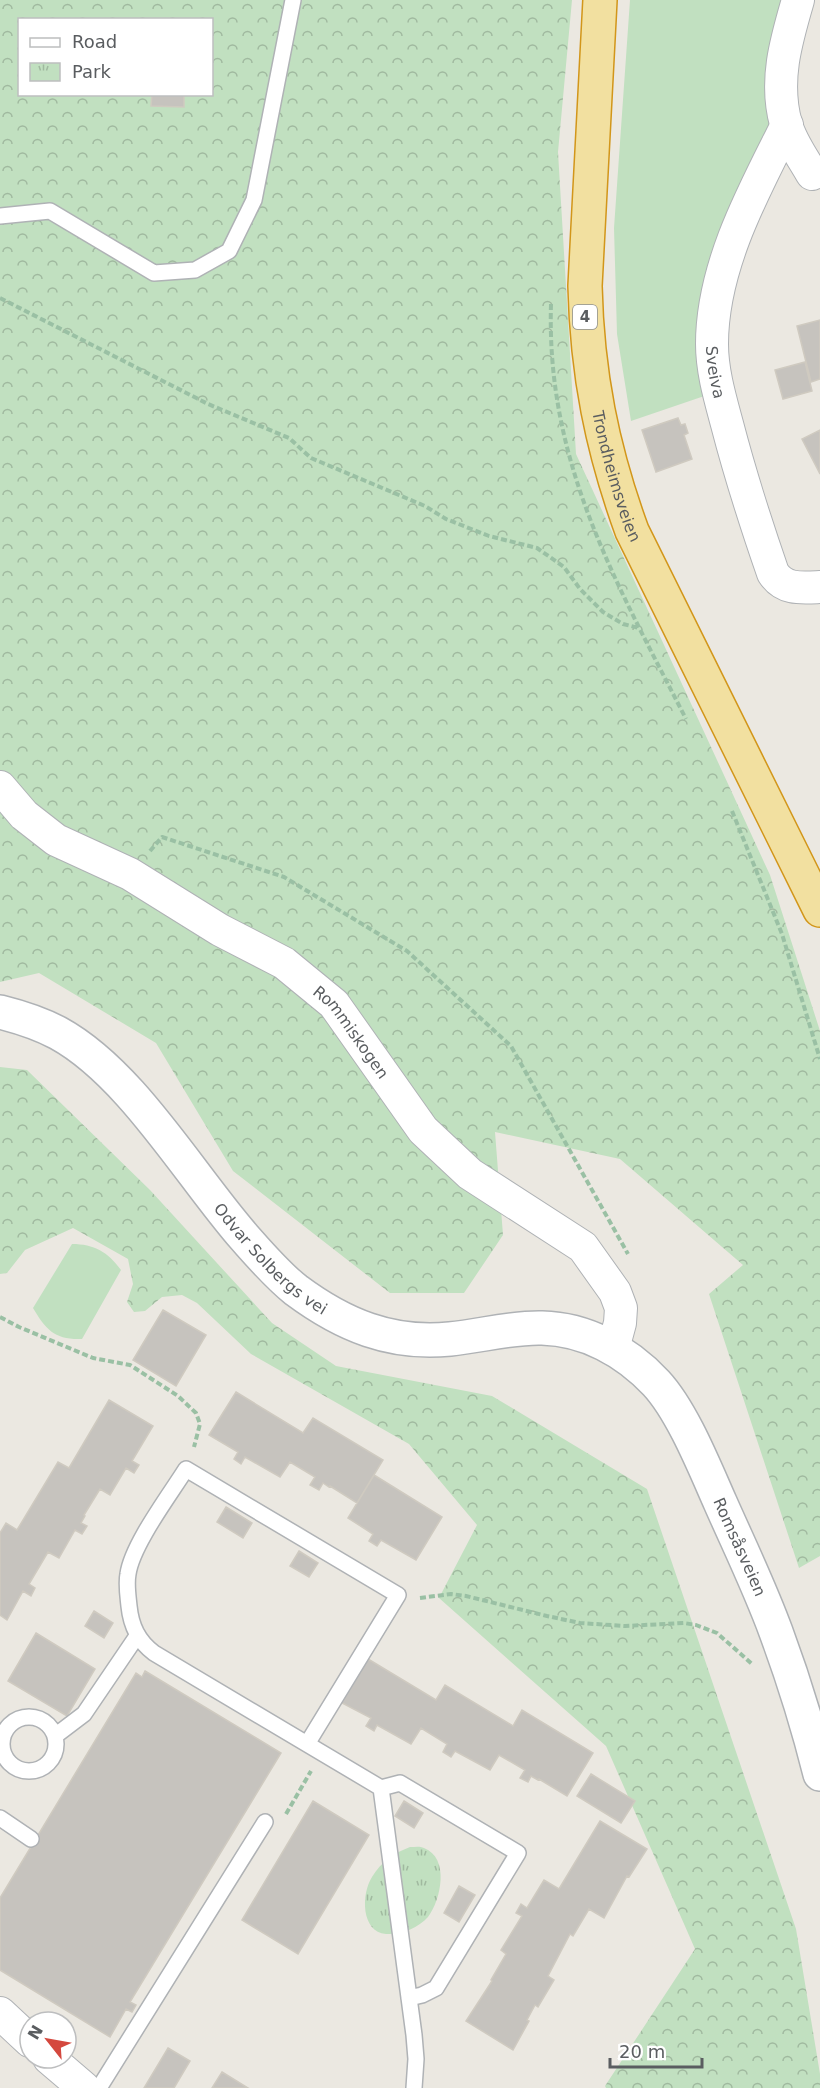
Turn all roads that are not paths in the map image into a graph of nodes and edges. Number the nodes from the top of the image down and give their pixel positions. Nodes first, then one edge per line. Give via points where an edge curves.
1 (293, 0) edge
2 (600, 0) edge
3 (798, 0) edge
4 (786, 125) junction
5 (812, 174) dead end
6 (0, 216) edge
7 (820, 587) edge
8 (0, 787) edge
9 (820, 910) edge
10 (0, 1012) edge
11 (613, 1349) junction
12 (137, 1636) junction
13 (55, 1736) junction
14 (307, 1744) junction
15 (1, 1749) edge
16 (820, 1774) edge
17 (381, 1788) junction
18 (0, 1818) edge
19 (265, 1822) dead end
20 (32, 1839) dead end
21 (409, 1998) junction
22 (0, 2013) edge
23 (18, 2030) edge
24 (63, 2070) edge
25 (84, 2088) edge
26 (99, 2088) edge
27 (414, 2088) edge

1 - 6 lane via 254,200 229,251 195,270 154,273 50,211
2 - 9 highway, Trondheimsveien / 4 via 585,286 590,371 600,424 632,531
3 - 4 street via 780,78
4 - 5 street
4 - 7 street, Sveiva via 729,254 713,320 713,355 733,448 773,573 786,586
8 - 11 street, Rommiskogen via 24,815 56,840 130,874 220,930 284,963 334,1004 423,1130 470,1174 583,1247 615,1292 621,1308
10 - 11 street, Odvar Solbergs vei via 59,1034 89,1055 152,1121 260,1256 293,1288 329,1313 383,1336 412,1341 538,1328 564,1329
11 - 16 street, Romsåsveien via 638,1365 659,1386 706,1469 776,1631
12 - 13 lane via 84,1714
12 - 14 lane via 154,1653
12 - 14 lane via 129,1609 128,1574 134,1553 186,1469 398,1595
13 - 15 lane via 44,1722 27,1717 18,1719 5,1731
13 - 15 lane via 55,1754 35,1771 18,1768
14 - 17 lane
17 - 21 lane
17 - 21 lane via 400,1783 518,1853 436,1988
18 - 20 lane
19 - 26 lane
21 - 27 lane via 416,2059
22 - 23 street
24 - 25 street

